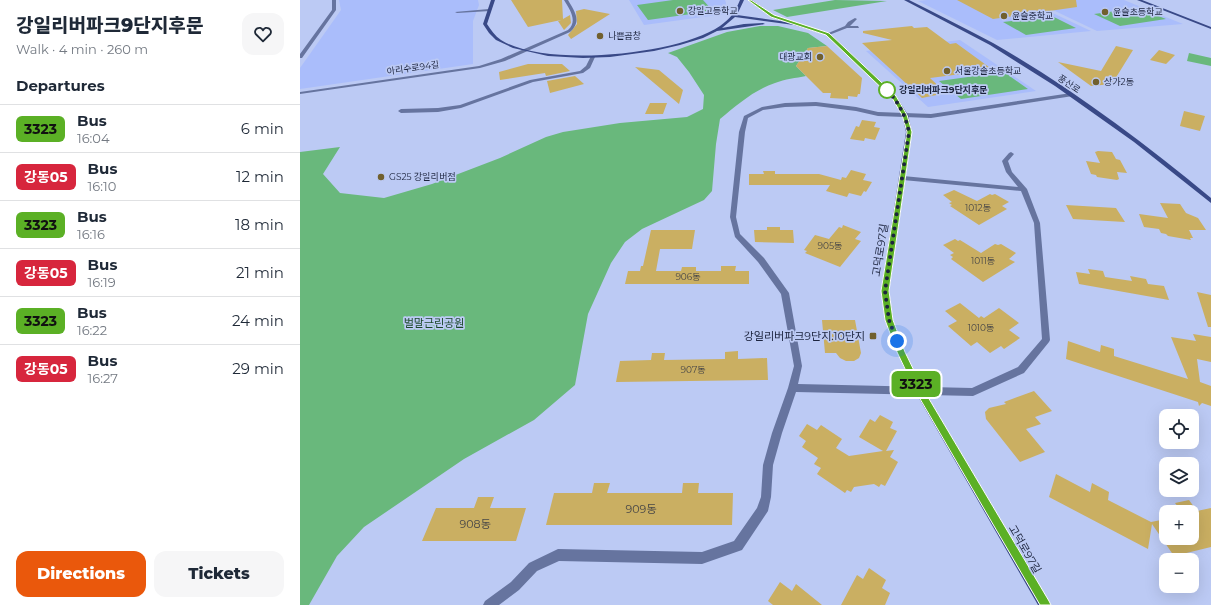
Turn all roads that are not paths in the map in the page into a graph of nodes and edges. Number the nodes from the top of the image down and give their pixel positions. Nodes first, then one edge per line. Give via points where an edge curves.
1 (334, 0) edge
2 (493, 0) edge
3 (566, 0) edge
4 (742, 0) edge
5 (750, 0) edge
6 (906, 0) edge
7 (1140, 0) edge
8 (489, 10) junction
9 (456, 12) dead end
10 (735, 16) junction
11 (855, 19) dead end
12 (794, 24) junction
13 (847, 27) junction
14 (858, 27) dead end
15 (1211, 28) edge
16 (712, 31) junction
17 (828, 34) junction
18 (525, 50) junction
19 (300, 57) edge
20 (593, 57) junction
21 (300, 93) edge
22 (1071, 95) junction
23 (401, 111) dead end
24 (905, 115) junction
25 (1011, 154) dead end
26 (903, 178) junction
27 (1024, 189) junction
28 (1211, 201) edge
29 (793, 388) junction
30 (919, 390) junction
31 (489, 605) edge
32 (1045, 605) edge

1 - 19 street via 334,10
2 - 8 street
3 - 18 street, 아리수로94길 via 576,21 574,27
4 - 10 street via 741,8
5 - 12 street via 772,16
6 - 22 street, 풍산로 via 1002,50
7 - 15 street
8 - 9 lane
8 - 18 street via 485,24 491,34 503,42
10 - 12 street, 고덕로97길
10 - 16 street
11 - 13 street
12 - 16 street via 744,25
12 - 17 street, 고덕로97길
13 - 14 street
13 - 17 street
16 - 20 street via 677,45
17 - 24 street, 고덕로97길 via 894,97
18 - 20 street
18 - 21 street, 아리수로94길 via 480,67
20 - 23 street via 588,67 581,72 532,81 473,102 438,110
22 - 24 street via 931,116
22 - 28 street, 풍산로 via 1153,154
24 - 26 street, 고덕로97길 via 909,132
24 - 29 street via 878,114 816,104 762,109 746,118 742,132 733,217 737,235 761,260 785,293 798,366
25 - 27 street via 1005,161 1009,172
26 - 27 street
26 - 30 street, 고덕로97길 via 885,291 889,320
27 - 30 street via 1037,223 1046,340 1021,370 973,392
29 - 30 street
29 - 31 street via 768,465 766,497 762,511 738,546 702,558 558,555 533,567 515,586
30 - 32 street, 고덕로97길

